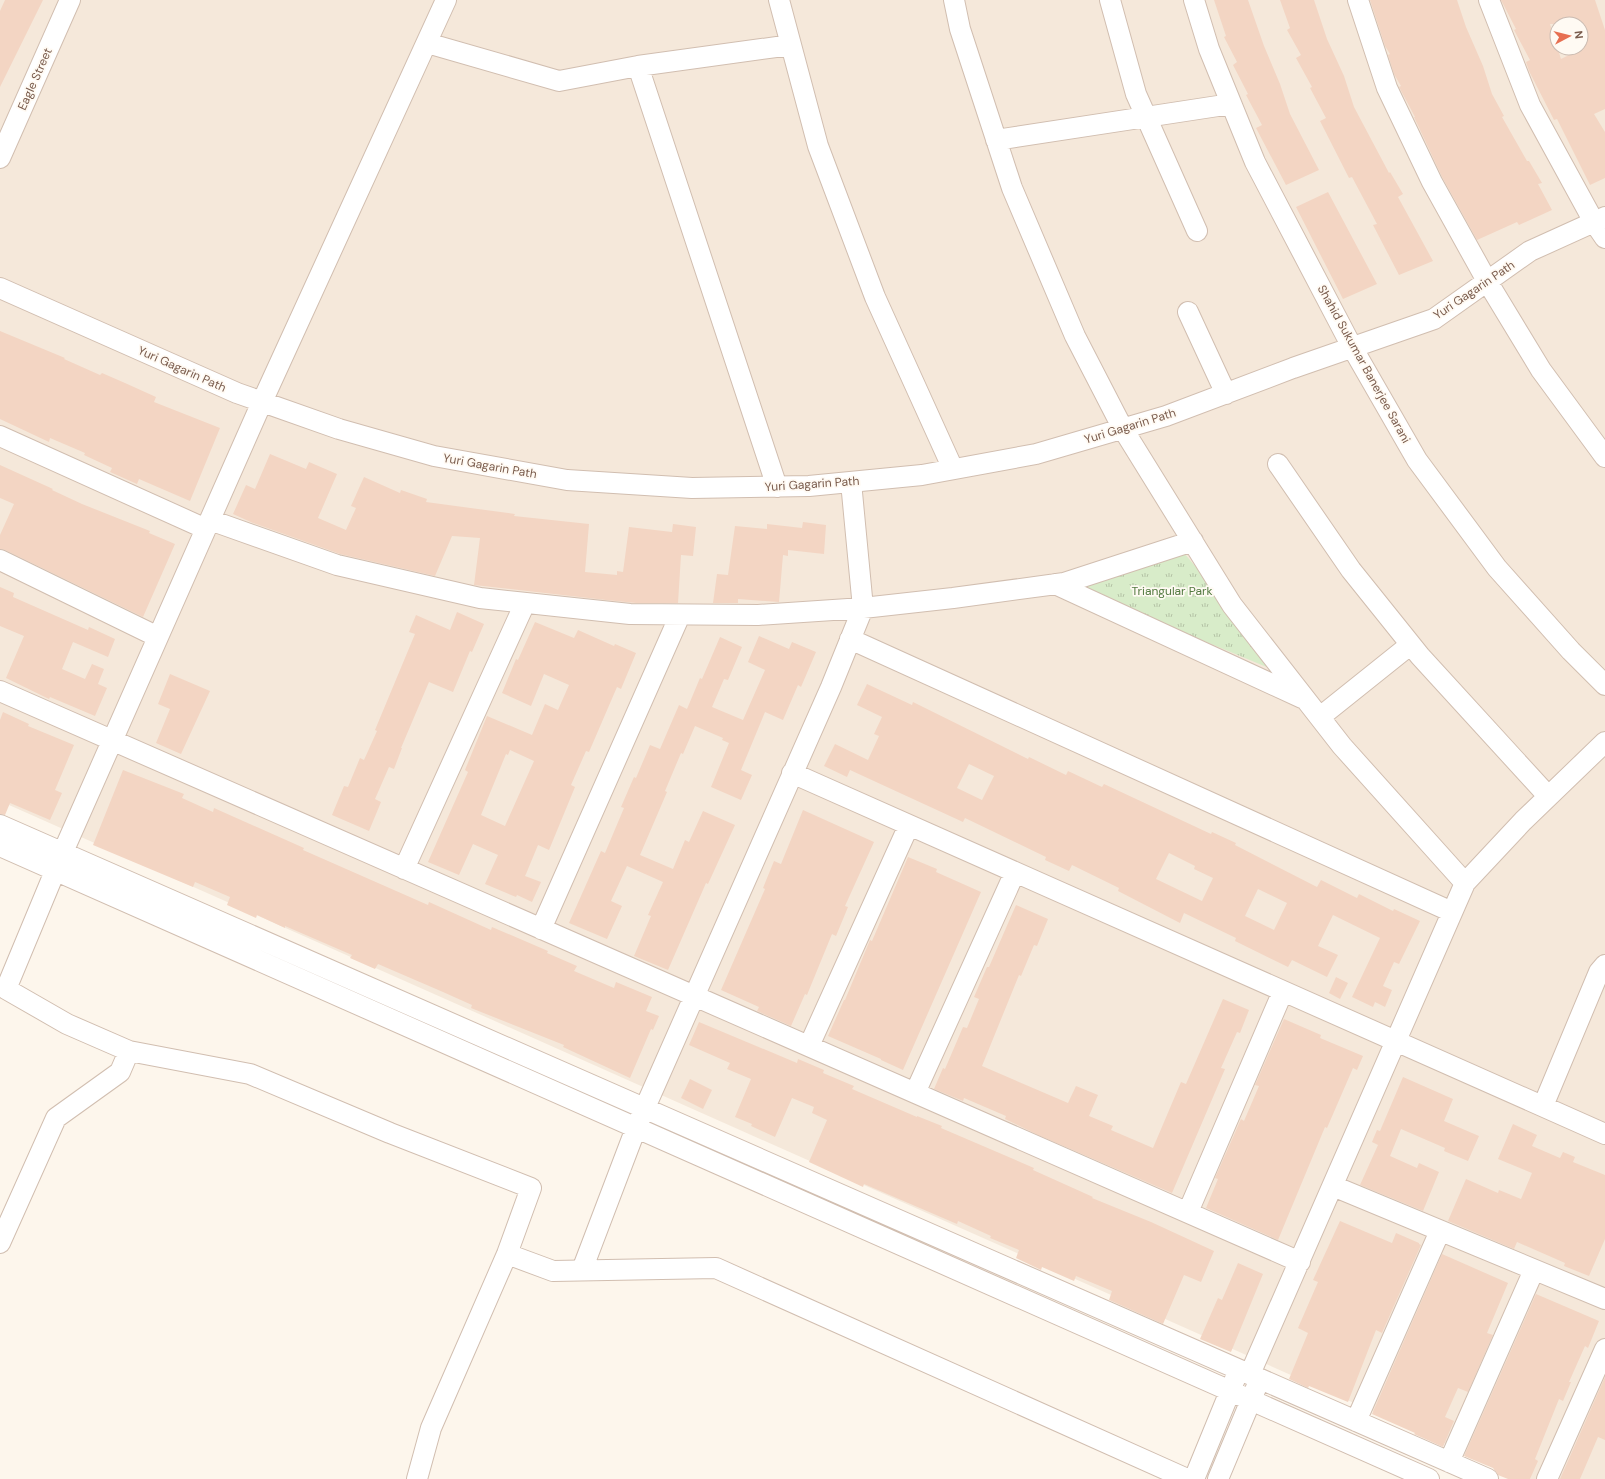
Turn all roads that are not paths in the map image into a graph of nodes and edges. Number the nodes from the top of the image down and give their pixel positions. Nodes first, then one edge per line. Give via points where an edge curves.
1 (70, 0) edge
2 (446, 0) edge
3 (778, 0) edge
4 (954, 0) edge
5 (1110, 0) edge
6 (1194, 0) edge
7 (1358, 0) edge
8 (1489, 0) edge
9 (427, 42) junction
10 (791, 45) junction
11 (638, 66) junction
12 (1231, 104) junction
13 (1146, 117) junction
14 (996, 140) junction
15 (0, 158) edge
16 (1600, 219) edge
17 (1197, 231) dead end
18 (1605, 238) edge
19 (1487, 281) junction
20 (0, 288) edge
21 (1188, 312) dead end
22 (1352, 347) junction
23 (1226, 394) junction
24 (262, 402) junction
25 (1123, 428) junction
26 (0, 436) edge
27 (1605, 457) edge
28 (1278, 464) dead end
29 (953, 469) junction
30 (851, 482) junction
31 (777, 487) junction
32 (208, 524) junction
33 (1193, 542) junction
34 (0, 560) edge
35 (1055, 584) junction
36 (525, 603) junction
37 (863, 608) junction
38 (680, 615) junction
39 (158, 637) junction
40 (850, 639) junction
41 (1410, 644) junction
42 (1605, 685) edge
43 (0, 692) edge
44 (1306, 699) junction
45 (1320, 717) junction
46 (112, 741) junction
47 (1605, 742) edge
48 (792, 773) junction
49 (1548, 796) junction
50 (0, 824) edge
51 (909, 825) junction
52 (0, 846) edge
53 (63, 852) junction
54 (404, 869) junction
55 (55, 870) junction
56 (1015, 872) junction
57 (1465, 883) junction
58 (1452, 912) junction
59 (542, 929) junction
60 (1605, 965) edge
61 (1283, 991) junction
62 (694, 996) junction
63 (1396, 1041) junction
64 (809, 1046) junction
65 (129, 1051) junction
66 (915, 1093) junction
67 (1543, 1106) junction
68 (645, 1108) junction
69 (636, 1128) junction
70 (1605, 1134) edge
71 (1333, 1186) junction
72 (1188, 1212) junction
73 (1440, 1231) junction
74 (0, 1243) edge
75 (507, 1254) junction
76 (1300, 1262) junction
77 (582, 1270) junction
78 (1534, 1270) junction
79 (1605, 1299) edge
80 (1605, 1349) edge
81 (1250, 1374) junction
82 (1230, 1391) junction
83 (1252, 1400) junction
84 (1356, 1421) junction
85 (1448, 1462) junction
86 (417, 1479) edge
87 (1187, 1479) edge
88 (1194, 1479) edge
89 (1218, 1479) edge
90 (1429, 1479) edge
91 (1488, 1479) edge
92 (1547, 1479) edge

1 - 15 street, Eagle Street
2 - 9 street
3 - 10 street
4 - 14 street via 960,29
5 - 13 street via 1136,94
6 - 12 street, Shahid Sukumar Banerjee Sarani via 1209,49
7 - 19 street via 1387,88 1432,182
8 - 16 street via 1530,105
9 - 11 street via 560,80
9 - 24 street
10 - 11 street
10 - 29 street via 818,146 875,297
11 - 31 street
12 - 13 street
12 - 22 street, Shahid Sukumar Banerjee Sarani via 1255,162
13 - 14 street
13 - 17 street
14 - 25 street via 1012,188 1075,336
16 - 18 street
16 - 19 street, Yuri Gagarin Path via 1530,251
19 - 22 street, Yuri Gagarin Path via 1434,319
19 - 27 street via 1541,370
20 - 24 street, Yuri Gagarin Path
21 - 23 street
22 - 23 street, Yuri Gagarin Path
22 - 42 street, Shahid Sukumar Banerjee Sarani via 1418,460 1497,568 1570,651
23 - 25 street, Yuri Gagarin Path via 1166,416
24 - 31 street, Yuri Gagarin Path via 339,429 434,456 567,480 692,488
24 - 32 street
25 - 29 street, Yuri Gagarin Path via 1036,454
25 - 33 street
26 - 32 street
28 - 41 street via 1351,570
29 - 30 street, Yuri Gagarin Path via 922,475
30 - 31 street, Yuri Gagarin Path
30 - 37 street
32 - 36 street via 337,565 480,598
32 - 39 street
33 - 35 street
33 - 44 street via 1232,605
34 - 39 street
35 - 37 street
35 - 44 street
36 - 38 street via 630,614
36 - 54 street
37 - 38 street via 758,615
37 - 40 street
38 - 59 street
39 - 46 street
40 - 48 street
40 - 58 street
41 - 45 street
41 - 49 street
43 - 46 street
44 - 45 street
45 - 57 street via 1342,746
46 - 53 street
46 - 54 street
47 - 49 street
48 - 51 street
48 - 62 street
49 - 57 street
50 - 53 street
51 - 56 street
51 - 64 street
52 - 55 street
53 - 55 street
53 - 68 street
54 - 59 street
55 - 65 street via 6,988 67,1024
55 - 69 street
56 - 61 street
56 - 66 street
57 - 58 street
58 - 63 street
59 - 62 street
60 - 67 street via 1599,972
61 - 63 street
61 - 72 street
62 - 64 street
62 - 68 street
63 - 67 street
63 - 71 street
64 - 66 street
65 - 74 street via 120,1072 56,1118
65 - 75 street via 250,1074 390,1133 531,1188
66 - 72 street
67 - 70 street
68 - 69 street
68 - 81 street
69 - 77 street
69 - 82 street
71 - 73 street
71 - 76 street
72 - 76 street
73 - 78 street
73 - 84 street
75 - 77 street via 552,1271
75 - 86 street via 431,1428
76 - 81 street
77 - 87 street via 716,1268
78 - 79 street
78 - 85 street
80 - 92 street
81 - 82 street
81 - 83 street
81 - 84 street
82 - 83 street
82 - 88 street
83 - 89 street
83 - 90 street
84 - 85 street
85 - 91 street

